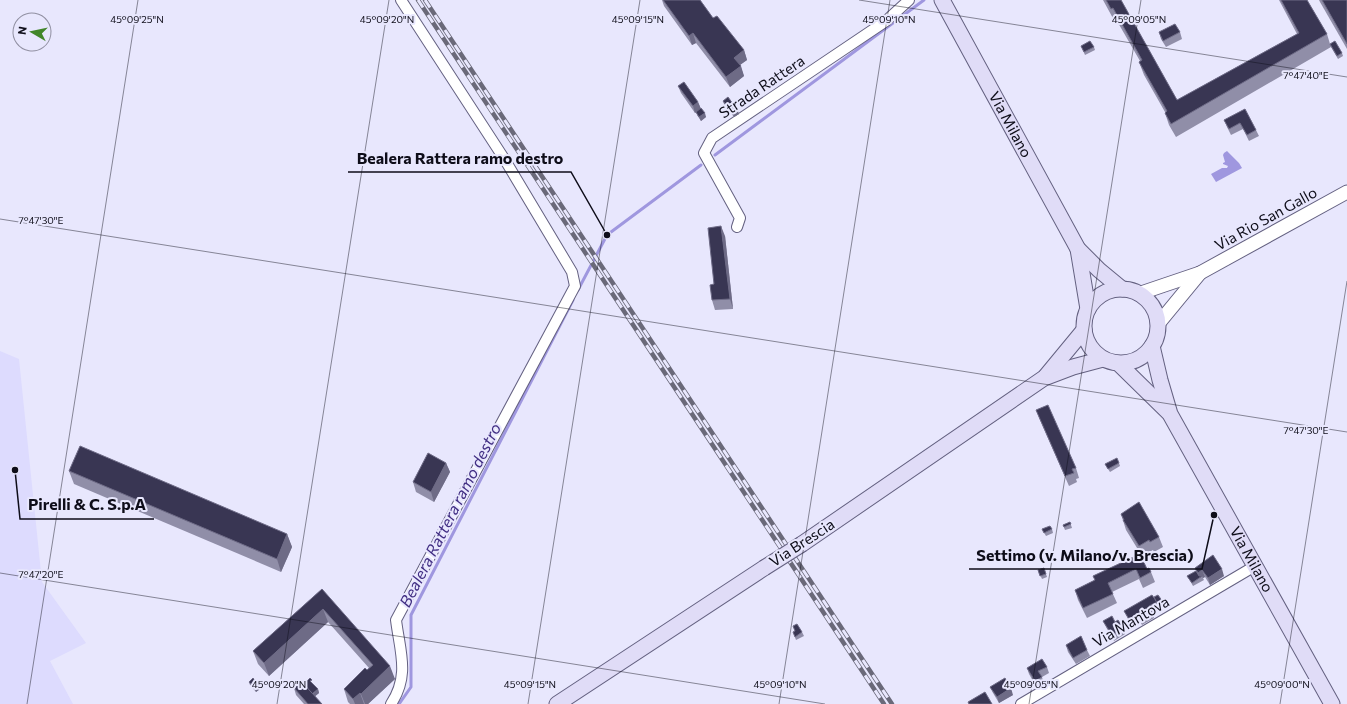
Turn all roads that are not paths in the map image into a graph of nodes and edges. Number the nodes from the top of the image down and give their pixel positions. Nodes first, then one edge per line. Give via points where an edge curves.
1 (400, 0) edge
2 (909, 0) edge
3 (942, 0) edge
4 (1347, 192) edge
5 (737, 227) dead end
6 (1078, 248) junction
7 (1200, 273) junction
8 (1122, 289) junction
9 (1138, 294) junction
10 (1088, 309) junction
11 (1158, 324) junction
12 (1084, 330) junction
13 (1152, 346) junction
14 (1103, 359) junction
15 (1119, 364) junction
16 (1044, 378) junction
17 (1170, 414) junction
18 (1255, 566) junction
19 (391, 704) edge
20 (557, 704) edge
21 (1021, 704) edge
22 (1332, 704) edge

1 - 19 street via 505,160 572,272 575,286 396,620 402,659 402,682
2 - 5 street, Strada Rattera via 886,21 712,138 704,153 740,218
3 - 6 main road, Via Milano
4 - 7 street, Via Rio San Gallo
6 - 8 main road, Via Milano
6 - 10 main road, Via Milano
7 - 9 street, Via Rio San Gallo
7 - 11 street, Via Rio San Gallo
8 - 9 main road
8 - 10 main road via 1102,294
9 - 11 main road via 1152,306
10 - 12 main road via 1084,319
11 - 13 main road
12 - 14 main road via 1093,352
12 - 16 main road
13 - 15 main road via 1138,359
13 - 17 main road, Via Milano
14 - 15 main road
14 - 16 main road
15 - 17 main road, Via Milano
16 - 20 main road, Via Brescia, bridge via 802,544
17 - 18 main road, Via Milano
18 - 21 street, Via Mantova
18 - 22 main road, Via Milano

